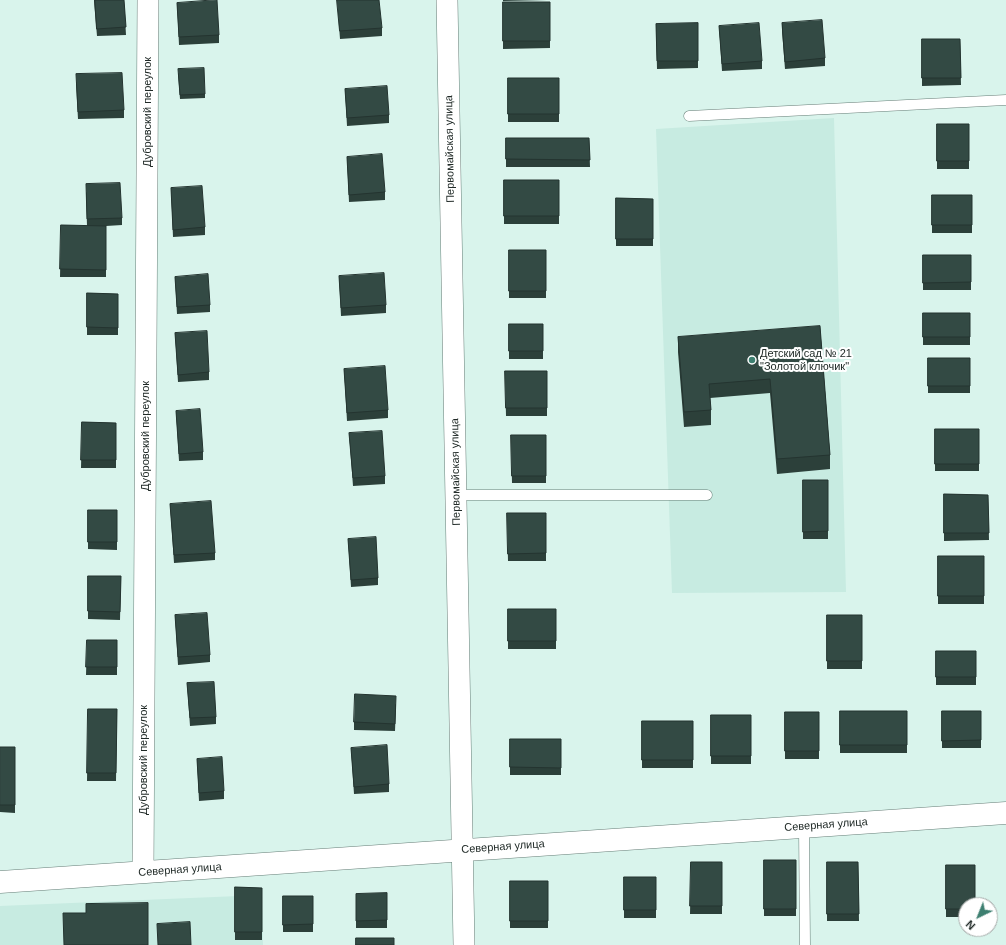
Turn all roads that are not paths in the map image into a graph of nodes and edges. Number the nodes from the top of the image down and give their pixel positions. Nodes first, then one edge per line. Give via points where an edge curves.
1 (148, 0) edge
2 (447, 0) edge
3 (1006, 100) edge
4 (689, 116) dead end
5 (456, 495) junction
6 (707, 495) dead end
7 (1006, 813) edge
8 (804, 827) junction
9 (462, 850) junction
10 (143, 872) junction
11 (0, 882) edge
12 (464, 945) edge
13 (805, 945) edge

1 - 10 street, Дубровский переулок
2 - 5 street, Первомайская улица
3 - 4 lane
5 - 6 lane
5 - 9 street, Первомайская улица
7 - 8 street, Северная улица
8 - 9 street, Северная улица
8 - 13 lane
9 - 10 street, Северная улица
9 - 12 street, Первомайская улица
10 - 11 street, Северная улица

